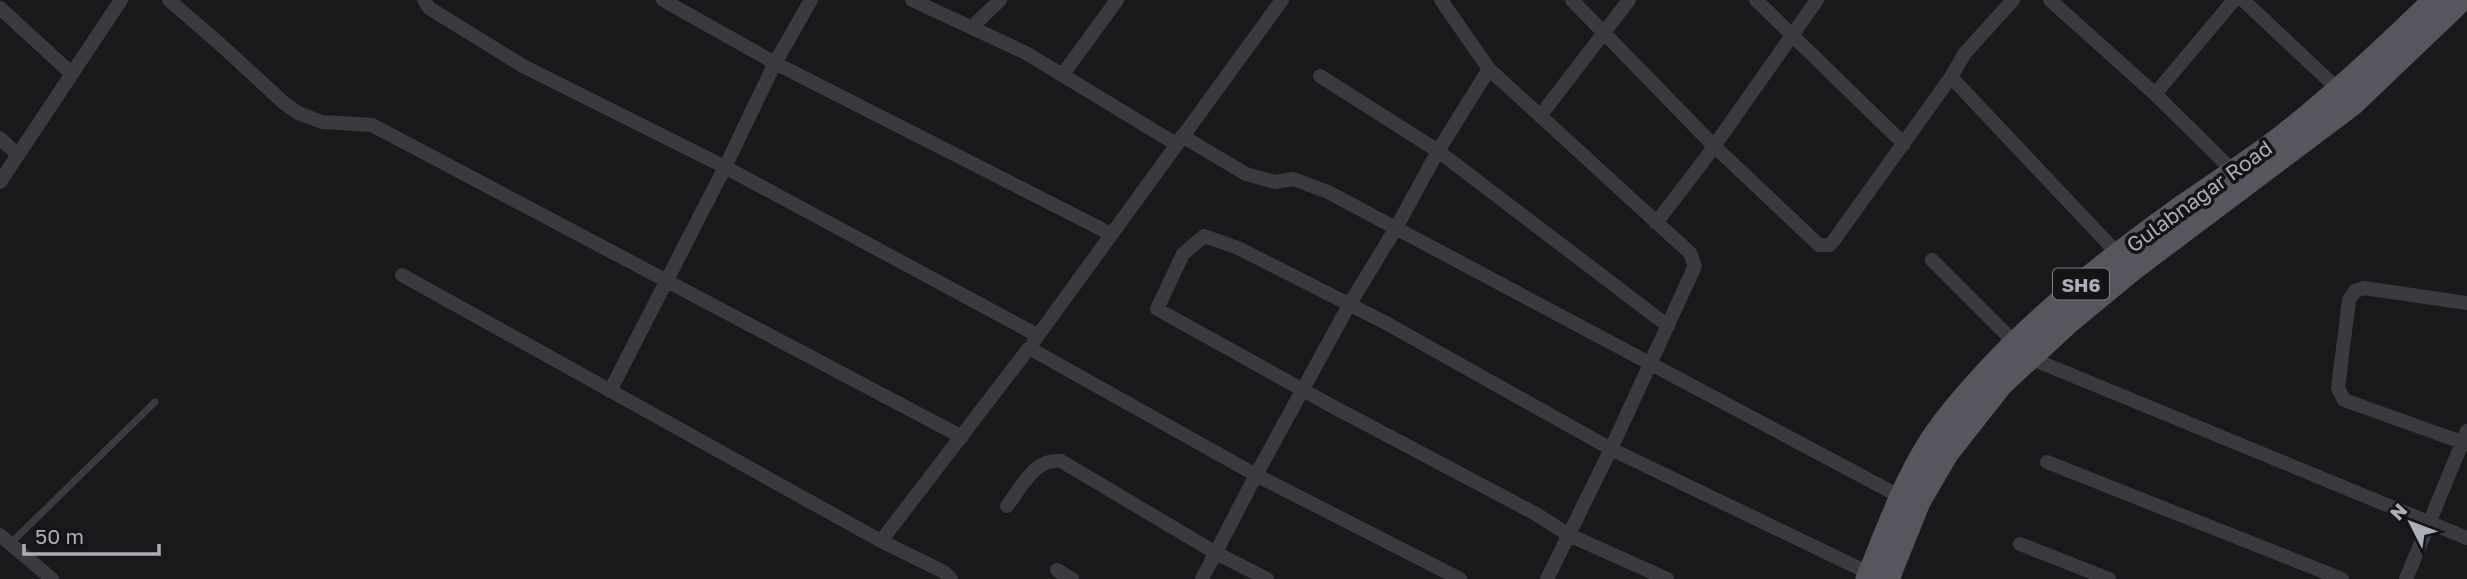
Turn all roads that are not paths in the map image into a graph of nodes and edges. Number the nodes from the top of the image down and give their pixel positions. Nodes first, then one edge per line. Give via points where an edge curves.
1 (121, 0) edge
2 (169, 0) edge
3 (424, 0) edge
4 (663, 0) edge
5 (810, 0) edge
6 (912, 0) edge
7 (1000, 0) edge
8 (1117, 0) edge
9 (1282, 0) edge
10 (1441, 0) edge
11 (1572, 0) edge
12 (1629, 0) edge
13 (1756, 0) edge
14 (1816, 0) edge
15 (2013, 0) edge
16 (2050, 0) edge
17 (2234, 0) edge
18 (2243, 0) edge
19 (2434, 0) edge
20 (2462, 0) edge
21 (0, 8) edge
22 (972, 27) junction
23 (1604, 33) junction
24 (1791, 36) junction
25 (775, 63) junction
26 (2382, 64) junction
27 (1489, 69) junction
28 (72, 74) junction
29 (1063, 74) junction
30 (1320, 76) dead end
31 (1951, 77) junction
32 (2155, 94) junction
33 (2346, 97) junction
34 (1540, 116) junction
35 (0, 138) edge
36 (1179, 140) junction
37 (1904, 144) junction
38 (1714, 146) junction
39 (1438, 151) junction
40 (18, 155) junction
41 (725, 167) junction
42 (2233, 171) junction
43 (0, 182) edge
44 (1656, 223) junction
45 (1396, 229) junction
46 (1111, 234) junction
47 (2118, 254) junction
48 (1932, 260) dead end
49 (402, 275) dead end
50 (666, 279) junction
51 (2467, 303) edge
52 (1349, 305) junction
53 (1668, 326) junction
54 (1033, 341) junction
55 (2022, 350) junction
56 (1651, 363) junction
57 (1302, 389) junction
58 (610, 391) junction
59 (155, 402) dead end
60 (962, 437) junction
61 (2465, 439) edge
62 (1611, 449) junction
63 (2046, 462) dead end
64 (1256, 475) junction
65 (1901, 497) junction
66 (1007, 506) dead end
67 (2429, 523) junction
68 (1569, 535) junction
69 (2467, 538) edge
70 (6, 539) edge
71 (881, 541) junction
72 (2020, 544) dead end
73 (1216, 552) junction
74 (1056, 570) dead end
75 (1875, 577) edge
76 (51, 579) edge
77 (951, 579) edge
78 (1072, 579) edge
79 (1202, 579) edge
80 (1267, 579) edge
81 (1460, 579) edge
82 (1547, 579) edge
83 (1667, 579) edge
84 (2109, 579) edge
85 (2342, 579) edge
86 (2406, 579) edge

1 - 28 street
2 - 50 street via 298,113 322,122 372,125
3 - 41 street via 429,8 523,66
4 - 25 street
5 - 25 street
6 - 22 street
7 - 22 street
8 - 29 street
9 - 36 street
10 - 27 street
11 - 23 street
12 - 23 street
13 - 24 street
14 - 24 street
15 - 31 street via 1965,53
16 - 32 street
17 - 32 street
18 - 33 street
19 - 26 main road, SH6
20 - 26 main road, SH6
21 - 28 street
22 - 29 street
23 - 34 street
23 - 38 street
24 - 37 street
24 - 38 street
25 - 41 street
25 - 46 street
26 - 33 main road, Gulabnagar Road / SH6
27 - 34 street
27 - 39 street
28 - 40 street
29 - 36 street
30 - 39 street
31 - 37 street
31 - 47 street
32 - 42 street
33 - 42 main road, Gulabnagar Road / SH6
33 - 55 main road, Gulabnagar Road / SH6 via 2136,268
34 - 44 street
35 - 40 street
36 - 45 street via 1246,174 1275,182 1293,179 1328,192
36 - 46 street
37 - 38 street via 1835,240 1824,247
38 - 44 street
39 - 45 street
39 - 53 street
40 - 43 street
41 - 50 street
41 - 54 street
42 - 47 main road, Gulabnagar Road / SH6
44 - 53 street via 1690,253 1695,266
45 - 52 street
45 - 56 street
46 - 54 street
47 - 55 main road, Gulabnagar Road / SH6 via 2053,306
48 - 55 street
49 - 58 street
50 - 58 street
50 - 60 street
51 - 61 street via 2364,288 2355,291 2349,300 2338,388 2344,400
52 - 57 street
52 - 57 street via 1205,236 1184,254 1157,309
52 - 62 street
53 - 56 street
54 - 60 street
54 - 64 street
55 - 65 main road, Gulabnagar Road / SH6 via 1943,423
55 - 67 street
55 - 75 main road, Gulabnagar Road / SH6 via 2002,384 1947,454
56 - 62 street
56 - 65 street
57 - 64 street
57 - 68 street
58 - 71 street
59 - 70 lane
60 - 71 street
61 - 67 street
62 - 68 street
62 - 75 street
63 - 85 street
64 - 73 street
64 - 81 street
65 - 75 main road, Gulabnagar Road / SH6
66 - 73 street via 1037,466 1061,461
67 - 69 street
67 - 86 street
68 - 82 street
68 - 83 street
70 - 76 street
71 - 77 street
72 - 84 street
73 - 79 street
73 - 80 street
74 - 78 street

